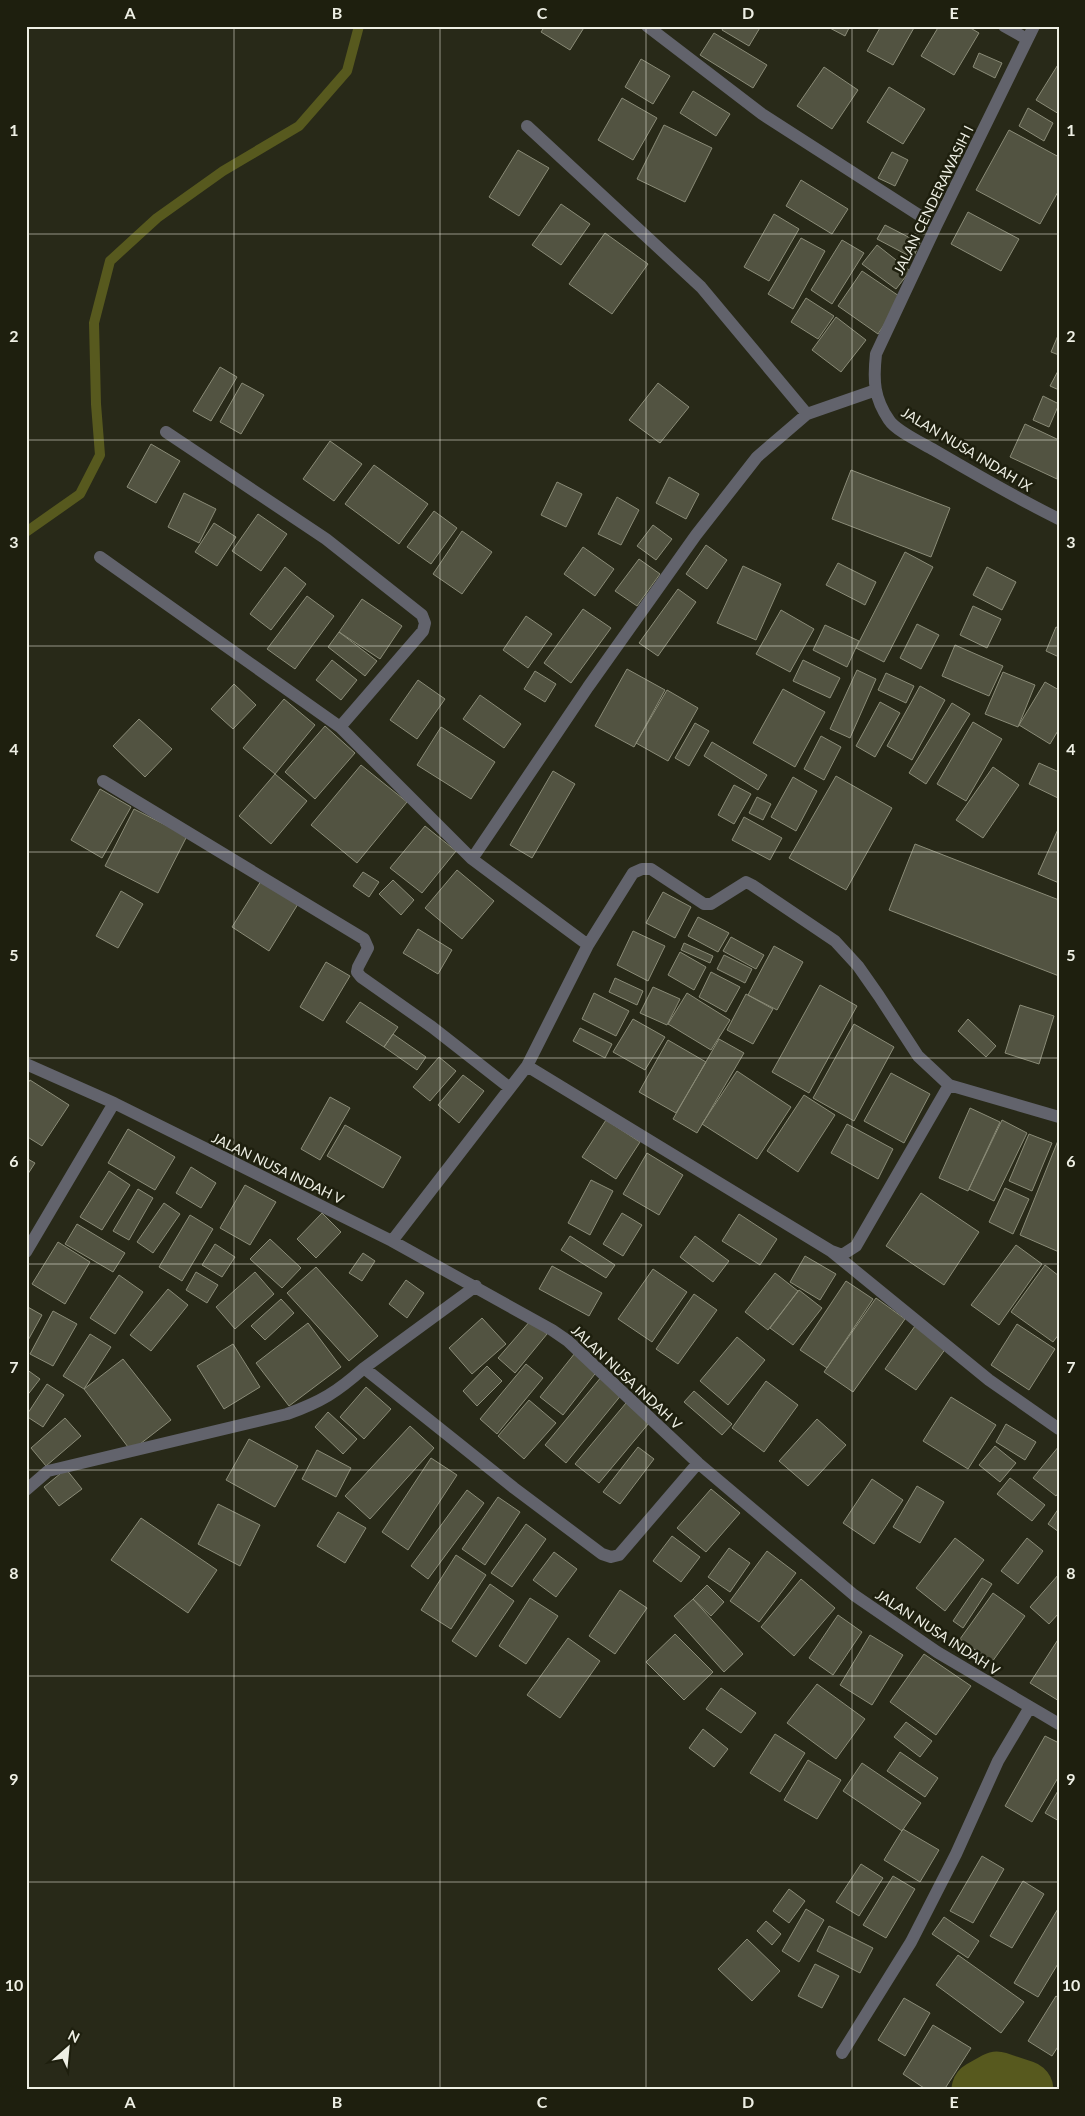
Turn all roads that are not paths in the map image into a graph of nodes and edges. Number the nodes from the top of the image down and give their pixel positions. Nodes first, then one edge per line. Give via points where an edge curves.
1 (647, 26) edge
2 (1004, 26) edge
3 (1034, 26) edge
4 (1027, 39) junction
5 (527, 126) dead end
6 (936, 226) junction
7 (876, 390) junction
8 (807, 414) junction
9 (166, 432) dead end
10 (1059, 519) edge
11 (100, 557) dead end
12 (340, 728) junction
13 (103, 781) dead end
14 (472, 860) junction
15 (588, 945) junction
16 (26, 1064) edge
17 (527, 1066) junction
18 (949, 1085) junction
19 (510, 1088) junction
20 (114, 1103) junction
21 (1059, 1117) edge
22 (392, 1241) junction
23 (831, 1251) junction
24 (26, 1252) edge
25 (476, 1286) junction
26 (364, 1368) junction
27 (1059, 1429) edge
28 (698, 1463) junction
29 (26, 1490) edge
30 (1030, 1707) junction
31 (1059, 1724) edge
32 (842, 2053) dead end

1 - 6 street via 762,114
2 - 4 street
3 - 4 street, JALAN CENDERAWASIH I
4 - 6 street, JALAN CENDERAWASIH I
5 - 8 street via 701,287
6 - 7 street, JALAN CENDERAWASIH I via 876,354 873,376
7 - 8 street
7 - 10 street, JALAN NUSA INDAH IX via 890,422 916,440
8 - 14 street via 757,457 696,535
9 - 12 street via 326,539 422,615 423,631
11 - 12 street
12 - 14 street
13 - 19 street via 364,939 368,948 358,967 360,977 432,1027
14 - 15 street
15 - 17 street
15 - 18 street via 633,873 642,869 651,868 704,904 711,904 746,882 835,941 874,988 918,1056
16 - 20 street, JALAN NUSA INDAH V
17 - 19 street
17 - 23 street
18 - 21 street
18 - 23 street via 856,1246 842,1255
19 - 22 street
20 - 22 street, JALAN NUSA INDAH V
20 - 24 street
22 - 25 street, JALAN NUSA INDAH V
23 - 27 street via 989,1380
25 - 26 street
25 - 28 street, JALAN NUSA INDAH V via 568,1340
26 - 28 street via 514,1488 602,1554 611,1557 619,1555
26 - 29 street via 339,1390 310,1406 48,1471
28 - 30 street, JALAN NUSA INDAH V via 854,1595 936,1652
30 - 31 street, JALAN NUSA INDAH V
30 - 32 street via 998,1761 911,1942

